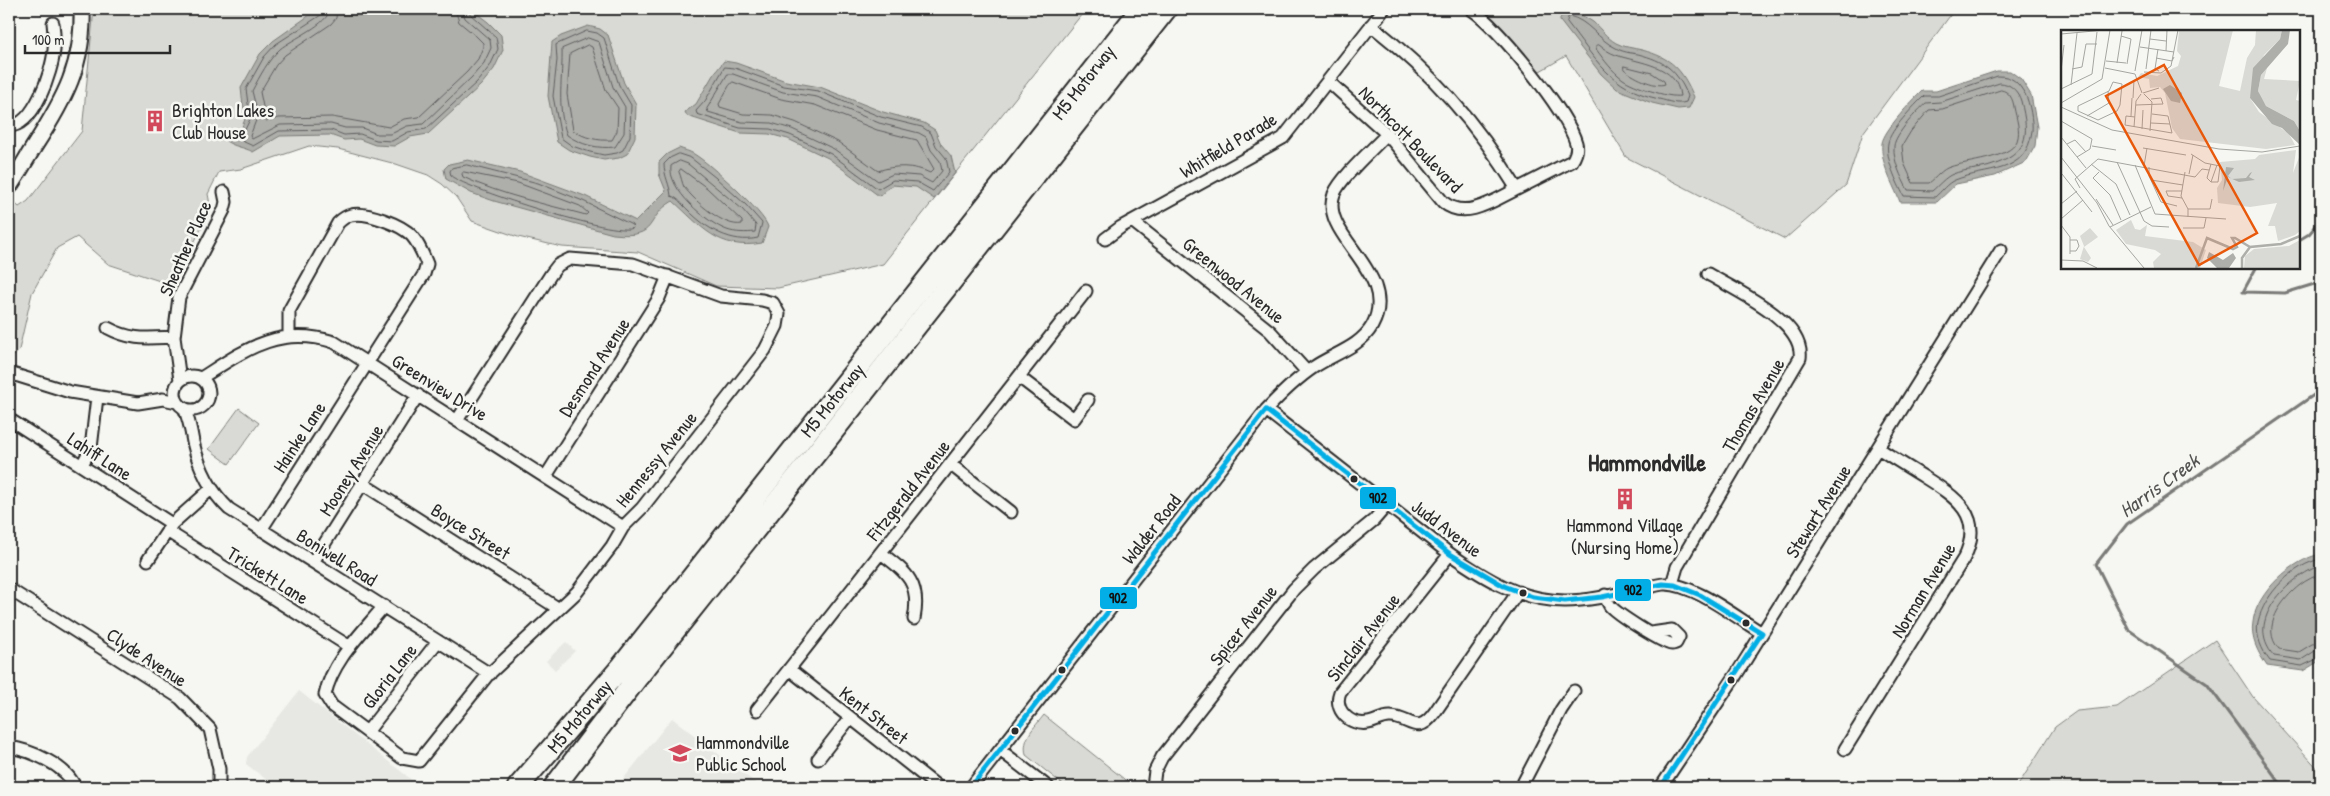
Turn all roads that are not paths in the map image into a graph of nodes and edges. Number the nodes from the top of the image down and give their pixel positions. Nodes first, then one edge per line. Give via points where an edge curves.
1 (82, 9) edge
2 (1141, 9) edge
3 (1166, 9) edge
4 (1384, 9) edge
5 (1471, 9) edge
6 (53, 23) dead end
7 (1371, 25) junction
8 (1328, 81) junction
9 (9, 126) edge
10 (1386, 134) junction
11 (36, 144) junction
12 (9, 172) edge
13 (9, 187) edge
14 (1517, 189) junction
15 (224, 192) dead end
16 (1132, 221) junction
17 (1105, 239) dead end
18 (2001, 250) dead end
19 (1708, 274) dead end
20 (668, 276) junction
21 (1086, 291) dead end
22 (108, 328) dead end
23 (174, 337) junction
24 (289, 337) junction
25 (176, 349) junction
26 (368, 362) junction
27 (225, 363) junction
28 (1307, 372) junction
29 (9, 373) edge
30 (199, 377) junction
31 (1018, 377) junction
32 (178, 384) junction
33 (209, 390) junction
34 (418, 395) junction
35 (97, 397) junction
36 (162, 399) junction
37 (1088, 400) dead end
38 (180, 405) junction
39 (202, 407) junction
40 (1266, 410) junction
41 (9, 419) edge
42 (458, 419) junction
43 (194, 444) junction
44 (1878, 448) junction
45 (950, 464) junction
46 (82, 465) junction
47 (546, 476) junction
48 (363, 484) junction
49 (211, 489) junction
50 (1387, 505) junction
51 (1011, 512) dead end
52 (623, 526) junction
53 (170, 528) junction
54 (260, 530) junction
55 (881, 553) junction
56 (1450, 554) junction
57 (148, 560) dead end
58 (313, 562) junction
59 (1672, 584) junction
60 (9, 589) edge
61 (1518, 592) junction
62 (1605, 595) junction
63 (384, 606) junction
64 (559, 609) junction
65 (914, 619) dead end
66 (1651, 633) dead end
67 (1762, 633) junction
68 (438, 641) junction
69 (350, 647) junction
70 (789, 669) junction
71 (490, 674) junction
72 (1574, 691) dead end
73 (757, 710) dead end
74 (850, 718) junction
75 (367, 732) junction
76 (9, 747) edge
77 (1845, 749) dead end
78 (1000, 750) junction
79 (818, 758) dead end
80 (75, 787) edge
81 (219, 787) edge
82 (518, 787) edge
83 (554, 787) edge
84 (938, 787) edge
85 (971, 787) edge
86 (1048, 787) edge
87 (1153, 787) edge
88 (1521, 787) edge
89 (1661, 787) edge

1 - 11 street via 80,43 72,76 59,108
2 - 82 highway, M5 Motorway via 622,666
3 - 83 highway, M5 Motorway
4 - 7 street, Whitfield Parade
5 - 14 street via 1532,74 1566,121 1576,144 1572,161
6 - 9 street via 54,52 44,86 26,119
7 - 8 street, Whitfield Parade
7 - 14 street via 1417,62 1456,103 1484,138
8 - 10 street, Northcott Boulevard
8 - 16 street, Whitfield Parade via 1283,138
10 - 14 street, Northcott Boulevard via 1451,208 1477,207
10 - 28 street, Walder Road via 1340,184 1332,200 1341,231 1375,282 1376,318 1358,342
11 - 12 street
11 - 13 street
15 - 23 street, Sheather Place via 224,210 179,297
16 - 17 street, Whitfield Parade
16 - 28 street, Greenwood Avenue via 1270,330
18 - 44 street, Stewart Avenue
19 - 59 street, Thomas Avenue via 1775,316 1796,336 1800,343 1800,358 1677,567
20 - 42 street, Hennessy Avenue via 633,264 570,259 558,265
20 - 47 street, Desmond Avenue via 659,298
20 - 52 street, Hennessy Avenue via 721,296 773,303 779,314 777,326 753,365 642,508
21 - 31 street, Fitzgerald Avenue
22 - 23 street via 135,339
23 - 25 street, Sheather Place
24 - 26 street, Greenview Drive via 316,337 334,342
24 - 26 street, Hainke Lane via 290,311 338,223 355,214 375,218 395,225 411,236 427,264 424,274
24 - 27 street, Greenview Drive via 259,344
25 - 30 street, Sheather Place
25 - 32 street, Sheather Place
26 - 34 street, Greenview Drive
26 - 54 street, Hainke Lane
27 - 30 street, Greenview Drive
27 - 33 street, Greenview Drive
28 - 40 street, Walder Road
29 - 35 street via 43,386
30 - 32 street via 188,376
30 - 33 street
31 - 37 street via 1074,419
31 - 45 street, Fitzgerald Avenue
32 - 36 street
32 - 38 street
33 - 39 street via 208,399
34 - 42 street, Greenview Drive
34 - 48 street, Mooney Avenue
35 - 36 street via 138,403
35 - 46 street via 91,448
36 - 38 street
38 - 39 street via 193,410
38 - 43 street, Boniwell Road via 188,417
39 - 43 street, Boniwell Road
40 - 50 street, Judd Avenue
40 - 78 street, Walder Road
41 - 46 street, Lahiff Lane
42 - 47 street, Greenview Drive
43 - 49 street, Boniwell Road
44 - 67 street, Stewart Avenue
44 - 77 street, Norman Avenue via 1959,501 1969,518 1971,539 1964,558
45 - 51 street
45 - 55 street, Fitzgerald Avenue
46 - 53 street, Lahiff Lane
47 - 52 street, Greenview Drive
48 - 58 street, Mooney Avenue
48 - 64 street, Boyce Street
49 - 53 street
49 - 54 street, Boniwell Road via 230,509
50 - 56 street, Judd Avenue
50 - 87 street, Spicer Avenue via 1287,597 1162,757 1155,771
52 - 64 street, Hennessy Avenue via 577,592
53 - 57 street
53 - 69 street, Trickett Lane
54 - 58 street, Boniwell Road
55 - 65 street via 904,571 913,584 917,601
55 - 70 street, Fitzgerald Avenue
56 - 61 street, Judd Avenue via 1487,578
56 - 61 street, Sinclair Avenue via 1340,692 1338,703 1347,718 1365,723 1388,716 1410,724 1426,722
58 - 63 street, Boniwell Road
59 - 62 street, Judd Avenue
59 - 67 street, Judd Avenue via 1692,590
60 - 81 street, Clyde Avenue via 180,698 210,729 219,769
61 - 62 street, Judd Avenue via 1563,601
62 - 66 street via 1611,607
63 - 68 street, Boniwell Road
63 - 69 street, Hennessy Avenue
64 - 71 street, Hennessy Avenue
67 - 89 street, Stewart Avenue
68 - 71 street, Boniwell Road
68 - 75 street, Gloria Lane
69 - 75 street, Hennessy Avenue via 328,681 325,696 332,706
70 - 73 street, Fitzgerald Avenue
70 - 74 street, Kent Street
71 - 75 street, Hennessy Avenue via 419,761 402,758
72 - 88 street
74 - 79 street
74 - 84 street, Kent Street
76 - 80 street via 24,749 54,764
78 - 85 street, Walder Road
78 - 86 street

